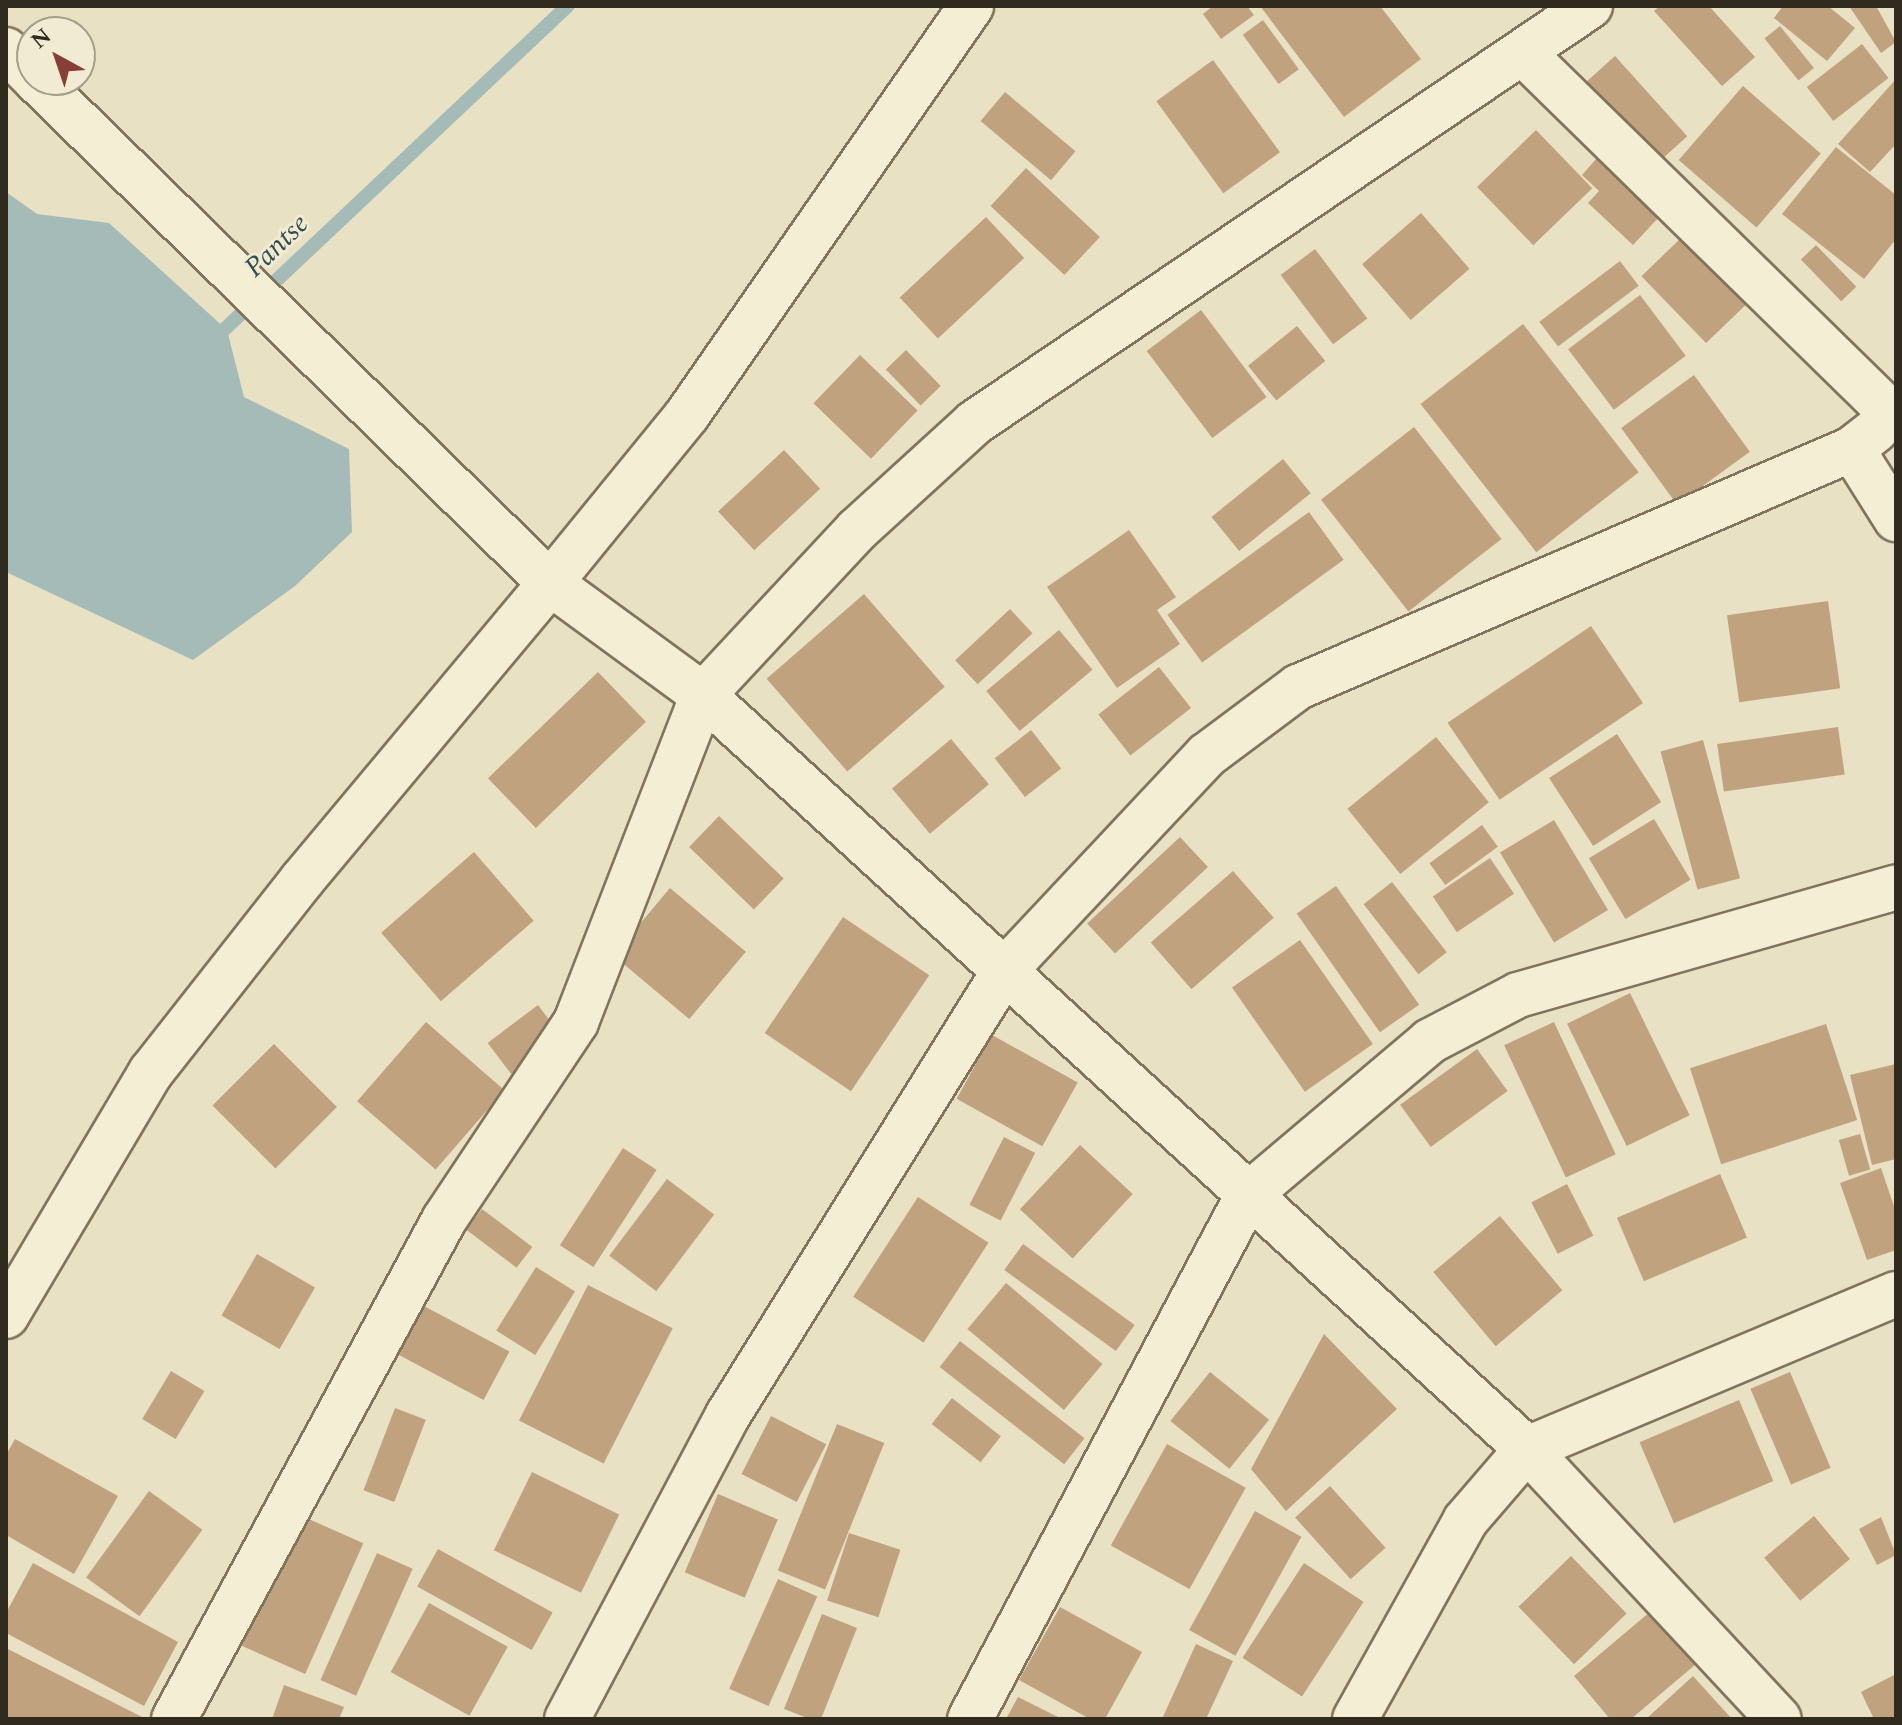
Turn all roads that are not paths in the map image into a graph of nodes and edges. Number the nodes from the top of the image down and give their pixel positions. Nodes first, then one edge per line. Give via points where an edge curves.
1 (971, 6) edge
2 (1590, 6) edge
3 (1523, 53) junction
4 (52, 96) edge
5 (1895, 416) edge
6 (1852, 449) junction
7 (1896, 519) edge
8 (550, 583) junction
9 (703, 695) junction
10 (1896, 887) edge
11 (1005, 970) junction
12 (1248, 1195) junction
13 (1896, 1294) edge
14 (6, 1316) edge
15 (1527, 1449) junction
16 (174, 1719) edge
17 (567, 1719) edge
18 (970, 1719) edge
19 (1355, 1719) edge
20 (1779, 1719) edge

1 - 8 street via 687,415
2 - 3 street
3 - 5 street
3 - 9 street via 1220,251 974,423 857,530
4 - 8 street
5 - 6 street
6 - 7 street
6 - 11 street via 1298,687 1207,755
8 - 9 street
8 - 14 street via 302,880 151,1072
9 - 11 street
9 - 16 street via 576,1022 444,1220
10 - 12 street via 1518,995 1430,1041
11 - 12 street
11 - 17 street via 728,1415
12 - 15 street
12 - 18 street
13 - 15 street
15 - 19 street via 1465,1521
15 - 20 street

